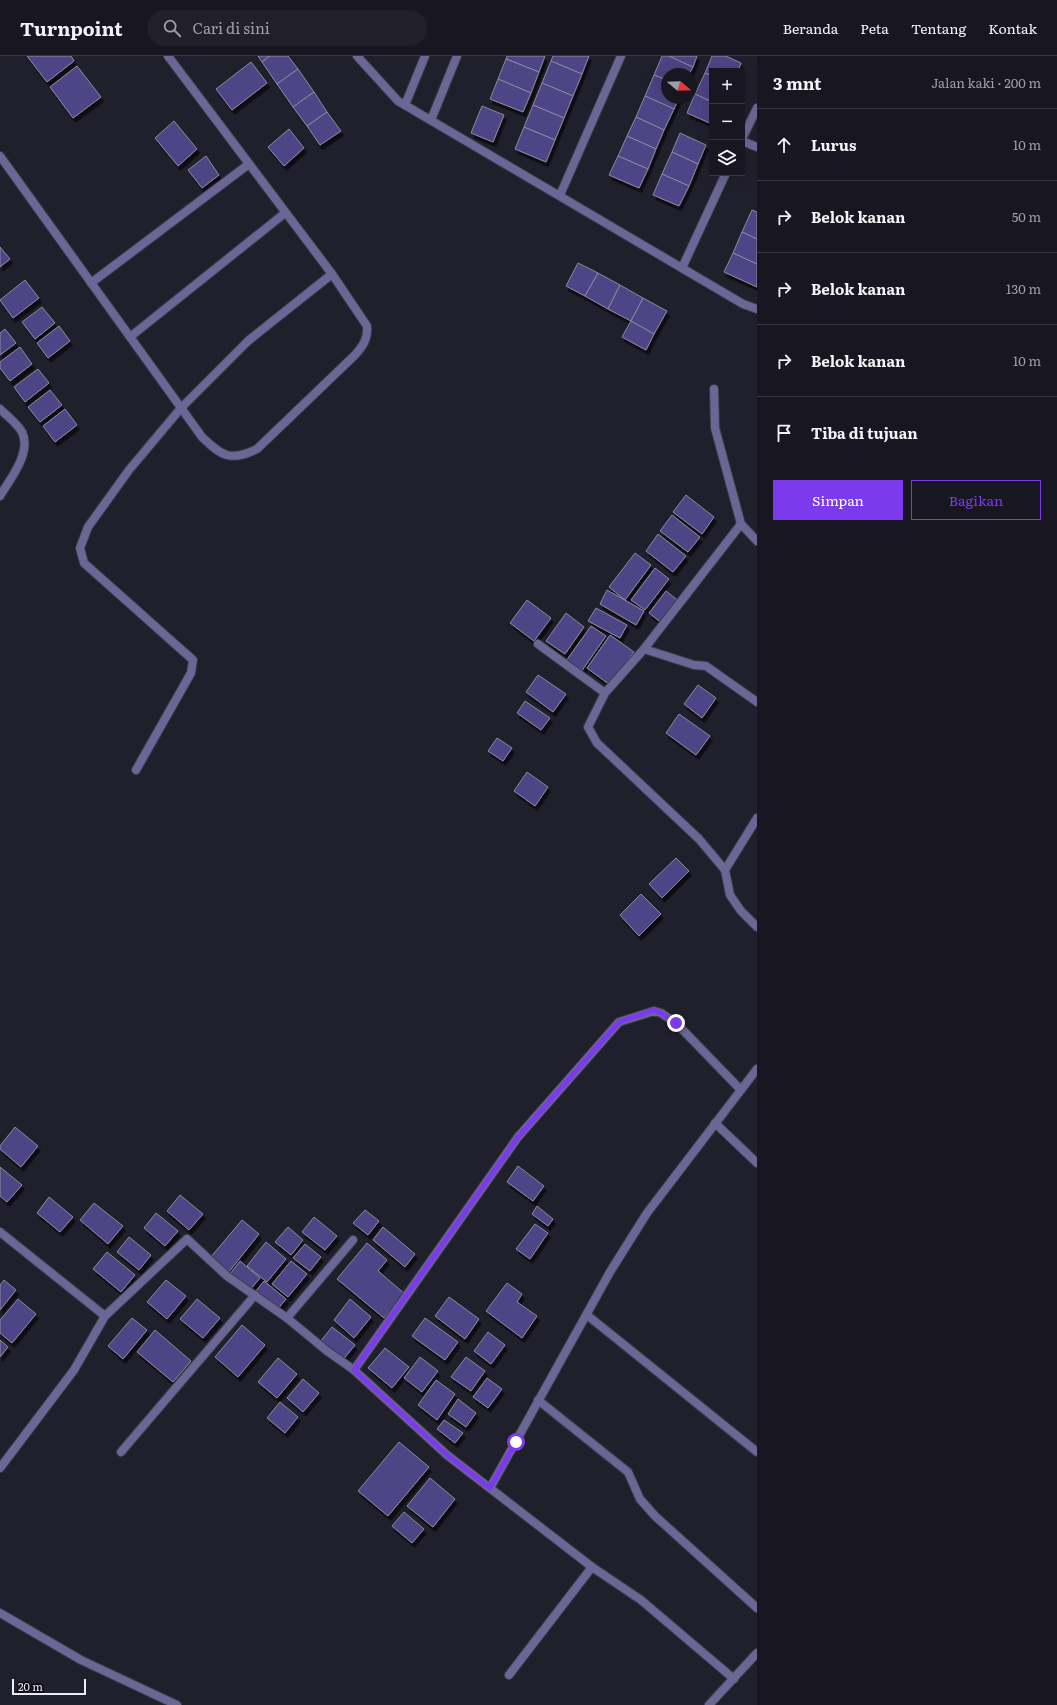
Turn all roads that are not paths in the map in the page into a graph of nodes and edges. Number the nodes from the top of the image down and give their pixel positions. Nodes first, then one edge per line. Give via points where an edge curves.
1 (168, 56) edge
2 (357, 56) edge
3 (425, 56) edge
4 (457, 56) edge
5 (621, 56) edge
6 (405, 105) junction
7 (757, 108) edge
8 (431, 120) junction
9 (745, 134) edge
10 (745, 141) edge
11 (757, 146) edge
12 (0, 156) edge
13 (249, 164) junction
14 (725, 176) edge
15 (560, 196) junction
16 (285, 212) junction
17 (682, 268) junction
18 (332, 274) junction
19 (91, 283) junction
20 (757, 309) edge
21 (130, 337) junction
22 (714, 389) dead end
23 (181, 408) junction
24 (0, 409) edge
25 (0, 496) edge
26 (741, 524) junction
27 (757, 541) edge
28 (538, 644) dead end
29 (644, 649) junction
30 (605, 693) junction
31 (757, 702) edge
32 (136, 770) dead end
33 (757, 818) edge
34 (725, 870) junction
35 (757, 927) edge
36 (757, 1069) edge
37 (740, 1089) junction
38 (715, 1123) junction
39 (757, 1163) edge
40 (0, 1232) edge
41 (353, 1240) dead end
42 (254, 1295) junction
43 (587, 1315) junction
44 (105, 1316) junction
45 (287, 1318) junction
46 (354, 1370) junction
47 (538, 1400) junction
48 (122, 1452) dead end
49 (757, 1452) edge
50 (0, 1468) edge
51 (490, 1488) junction
52 (592, 1567) junction
53 (757, 1608) edge
54 (0, 1613) edge
55 (757, 1653) edge
56 (509, 1675) dead end
57 (734, 1679) junction
58 (177, 1705) edge
59 (709, 1705) edge

1 - 13 street
2 - 6 street via 398,101
3 - 6 street
4 - 8 street
5 - 15 street
6 - 8 street
7 - 9 street
8 - 15 street
10 - 11 street
12 - 19 street
13 - 16 street
13 - 19 street
14 - 17 street
15 - 17 street
16 - 18 street
16 - 21 street
17 - 20 street via 743,304
18 - 23 street via 248,341
18 - 23 street via 364,319 368,333 364,345 257,449 232,458 218,452 202,437
19 - 21 street
21 - 23 street
22 - 26 street via 715,428
23 - 32 street via 129,470 88,528 80,548 84,564 193,660 191,673
24 - 25 street via 22,432 24,444 18,466
26 - 27 street
26 - 29 street
28 - 30 street
29 - 30 street
29 - 31 street via 694,665 706,666
30 - 34 street via 588,728 597,744 699,839
33 - 34 street
34 - 35 street via 730,895
36 - 37 street
37 - 38 street
37 - 46 street via 676,1023 661,1013 654,1010 619,1022 518,1137
38 - 39 street
38 - 43 street via 647,1213
40 - 44 street
41 - 45 street
42 - 44 street via 227,1276 187,1239
42 - 45 street
42 - 48 street
43 - 47 street
43 - 49 street
44 - 50 street via 74,1370
45 - 46 street
46 - 51 street via 447,1455
47 - 51 street
47 - 53 street via 626,1470 640,1499 655,1516
51 - 52 street
52 - 56 street
52 - 57 street via 641,1600
54 - 58 street via 81,1660
55 - 57 street
57 - 59 street

